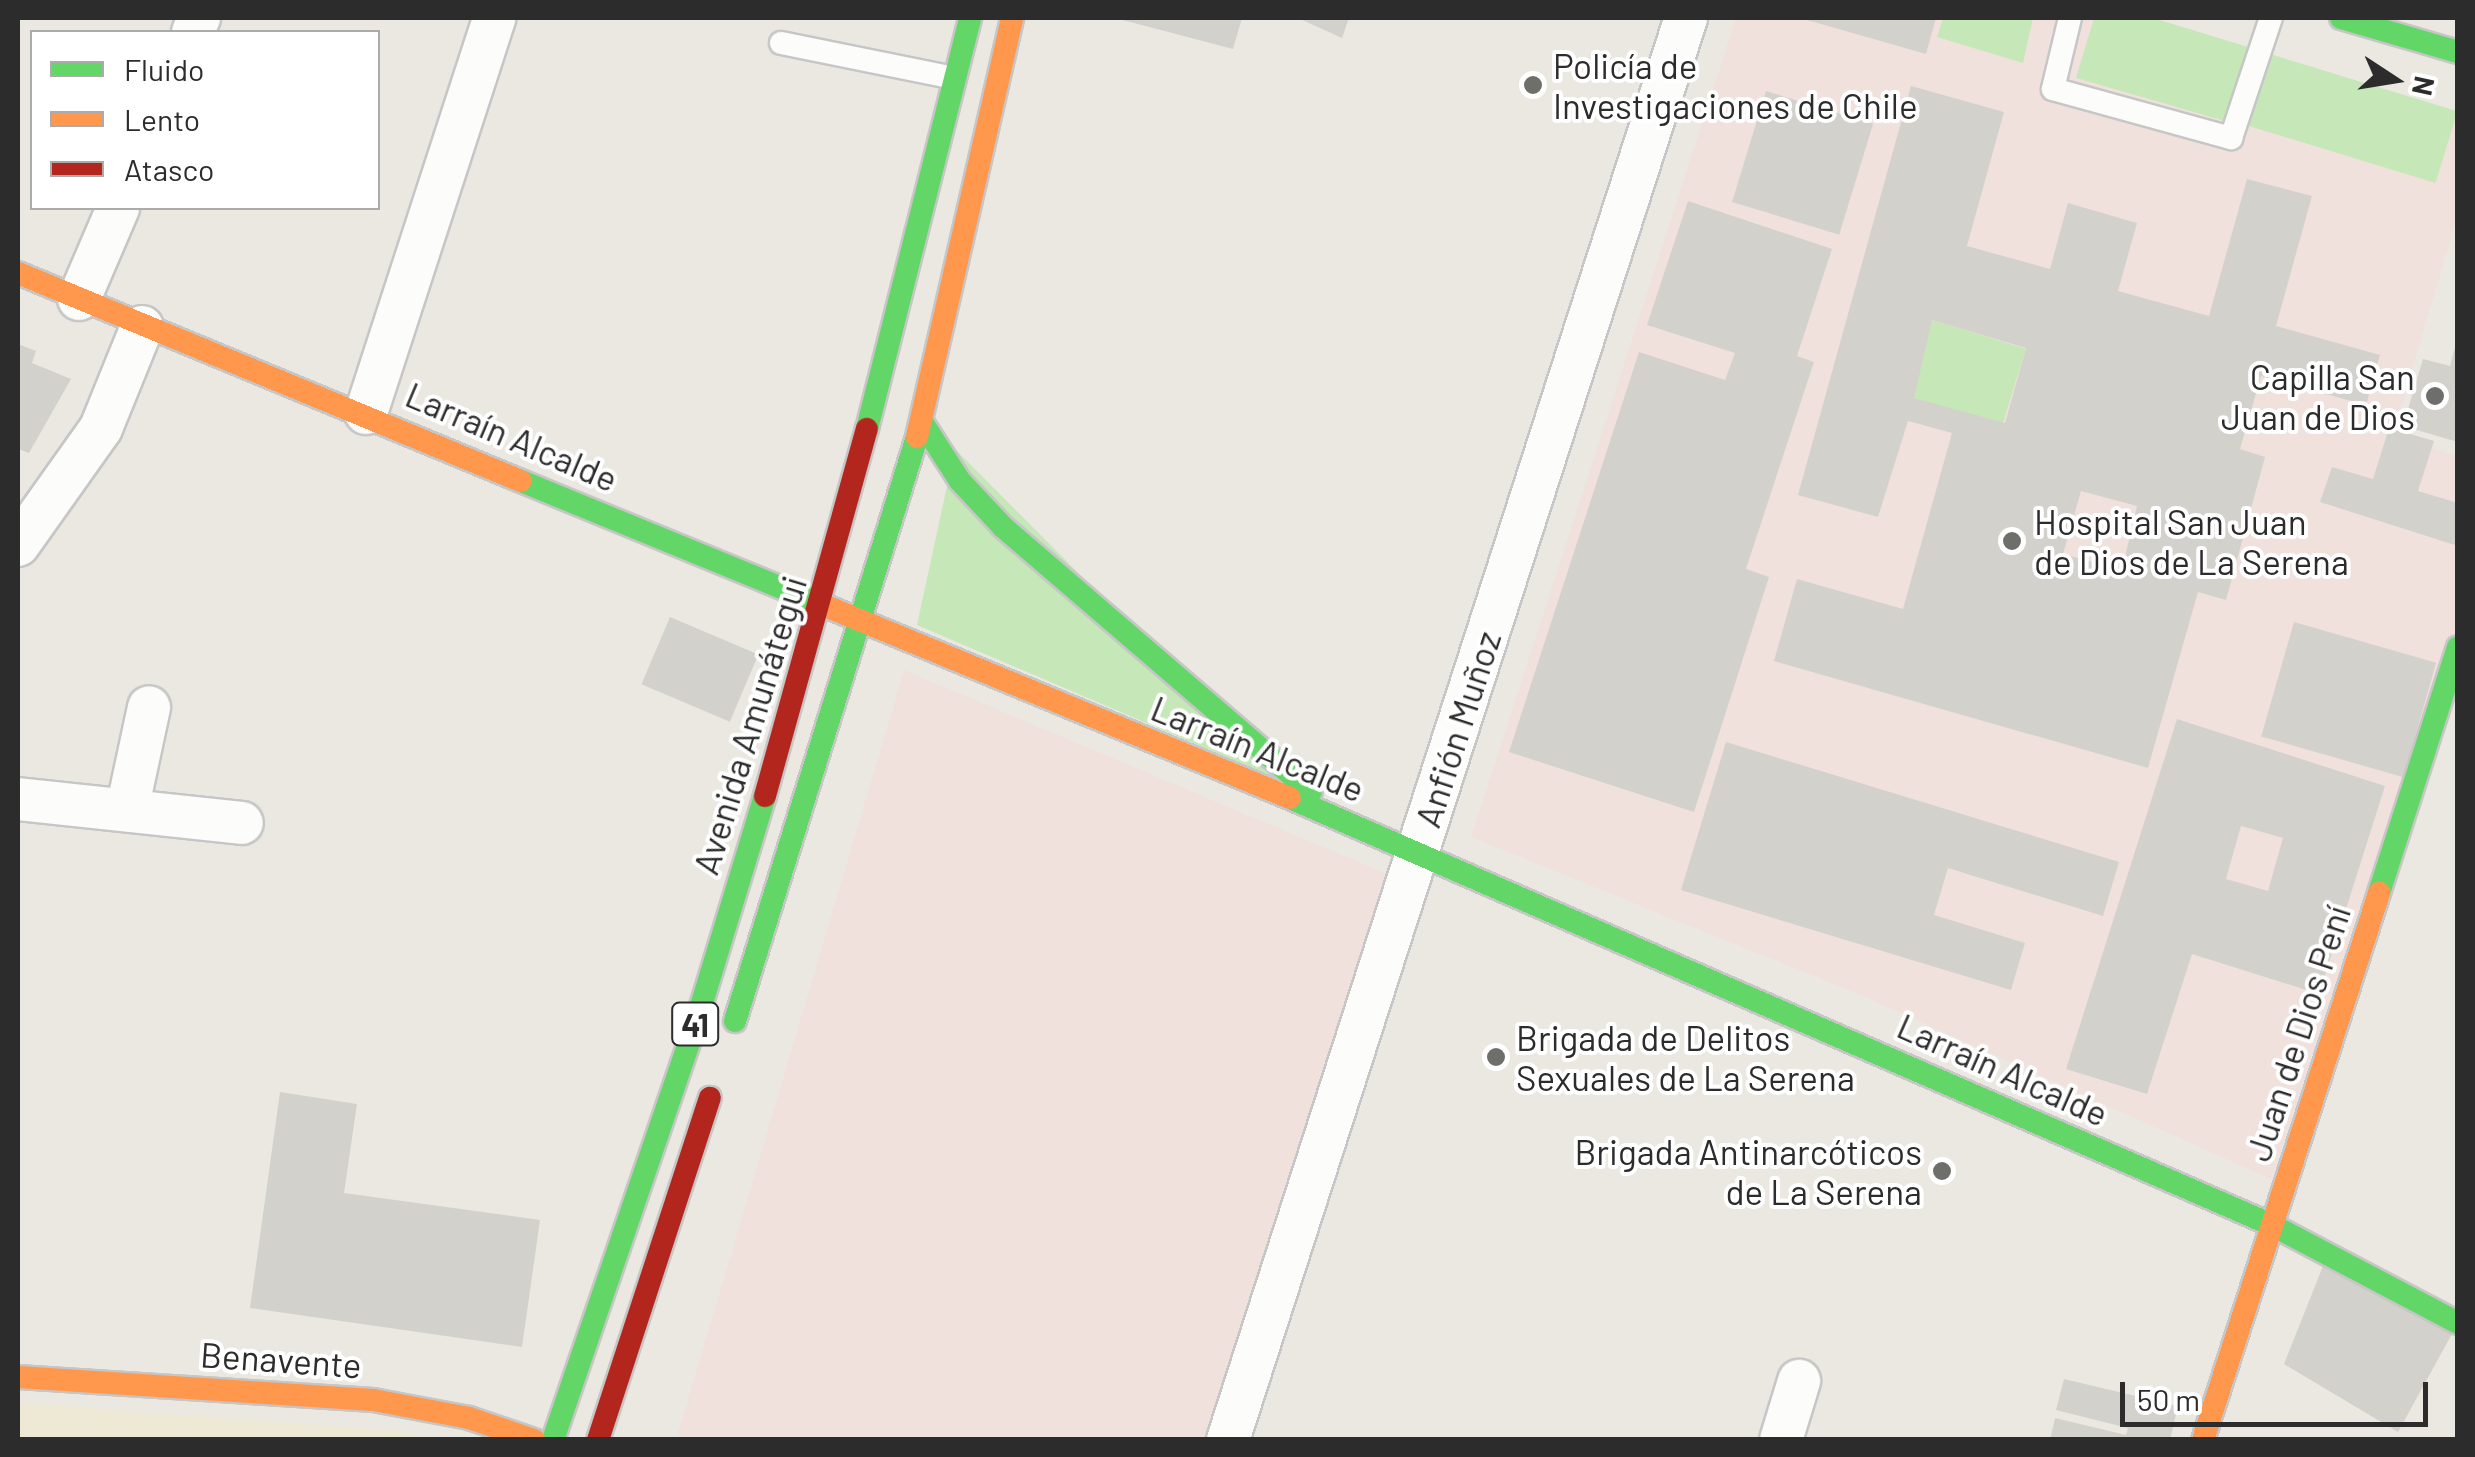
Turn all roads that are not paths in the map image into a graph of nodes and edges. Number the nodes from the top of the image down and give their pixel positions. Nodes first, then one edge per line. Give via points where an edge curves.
1 (494, 18) edge
2 (970, 18) edge
3 (1012, 18) edge
4 (1686, 18) edge
5 (2070, 18) edge
6 (2271, 18) edge
7 (2340, 18) edge
8 (781, 43) dead end
9 (2458, 52) edge
10 (958, 78) junction
11 (117, 210) edge
12 (18, 274) edge
13 (80, 299) junction
14 (142, 327) junction
15 (366, 412) junction
16 (922, 422) junction
17 (18, 545) edge
18 (824, 605) junction
19 (864, 627) junction
20 (2458, 647) edge
21 (150, 707) dead end
22 (18, 799) edge
23 (128, 810) junction
24 (1344, 820) junction
25 (242, 823) dead end
26 (1418, 851) junction
27 (728, 1043) dead end
28 (716, 1080) dead end
29 (2272, 1225) junction
30 (2458, 1322) edge
31 (18, 1377) edge
32 (1800, 1381) dead end
33 (534, 1440) edge
34 (554, 1440) edge
35 (598, 1440) edge
36 (1228, 1440) edge
37 (1781, 1440) edge
38 (2203, 1440) edge

1 - 15 street
2 - 10 main road, Avenida Amunátegui / 41
3 - 16 main road, 41
4 - 26 street, Anfión Muñoz
5 - 6 lane via 2053,89 2232,138
7 - 9 main road
8 - 10 lane
10 - 18 main road, Avenida Amunátegui / 41
11 - 13 street
12 - 13 main road, Larraín Alcalde
13 - 14 main road, Larraín Alcalde
14 - 15 main road, Larraín Alcalde
14 - 17 street via 101,428
15 - 18 main road, Larraín Alcalde
16 - 19 main road, 41
16 - 24 main road via 960,481 1004,527
18 - 19 main road, Larraín Alcalde
18 - 34 main road, Avenida Amunátegui / 41 via 695,1026
19 - 24 main road, Larraín Alcalde
19 - 27 main road, 41
20 - 29 main road, Juan de Dios Pení
21 - 23 street
22 - 23 street
23 - 25 street
24 - 26 main road, Larraín Alcalde
26 - 29 main road, Larraín Alcalde
26 - 36 street, Anfión Muñoz
28 - 35 main road, 41
29 - 30 main road, Larraín Alcalde
29 - 38 main road, Juan de Dios Pení
31 - 33 main road, Benavente via 373,1400 469,1418
32 - 37 street

